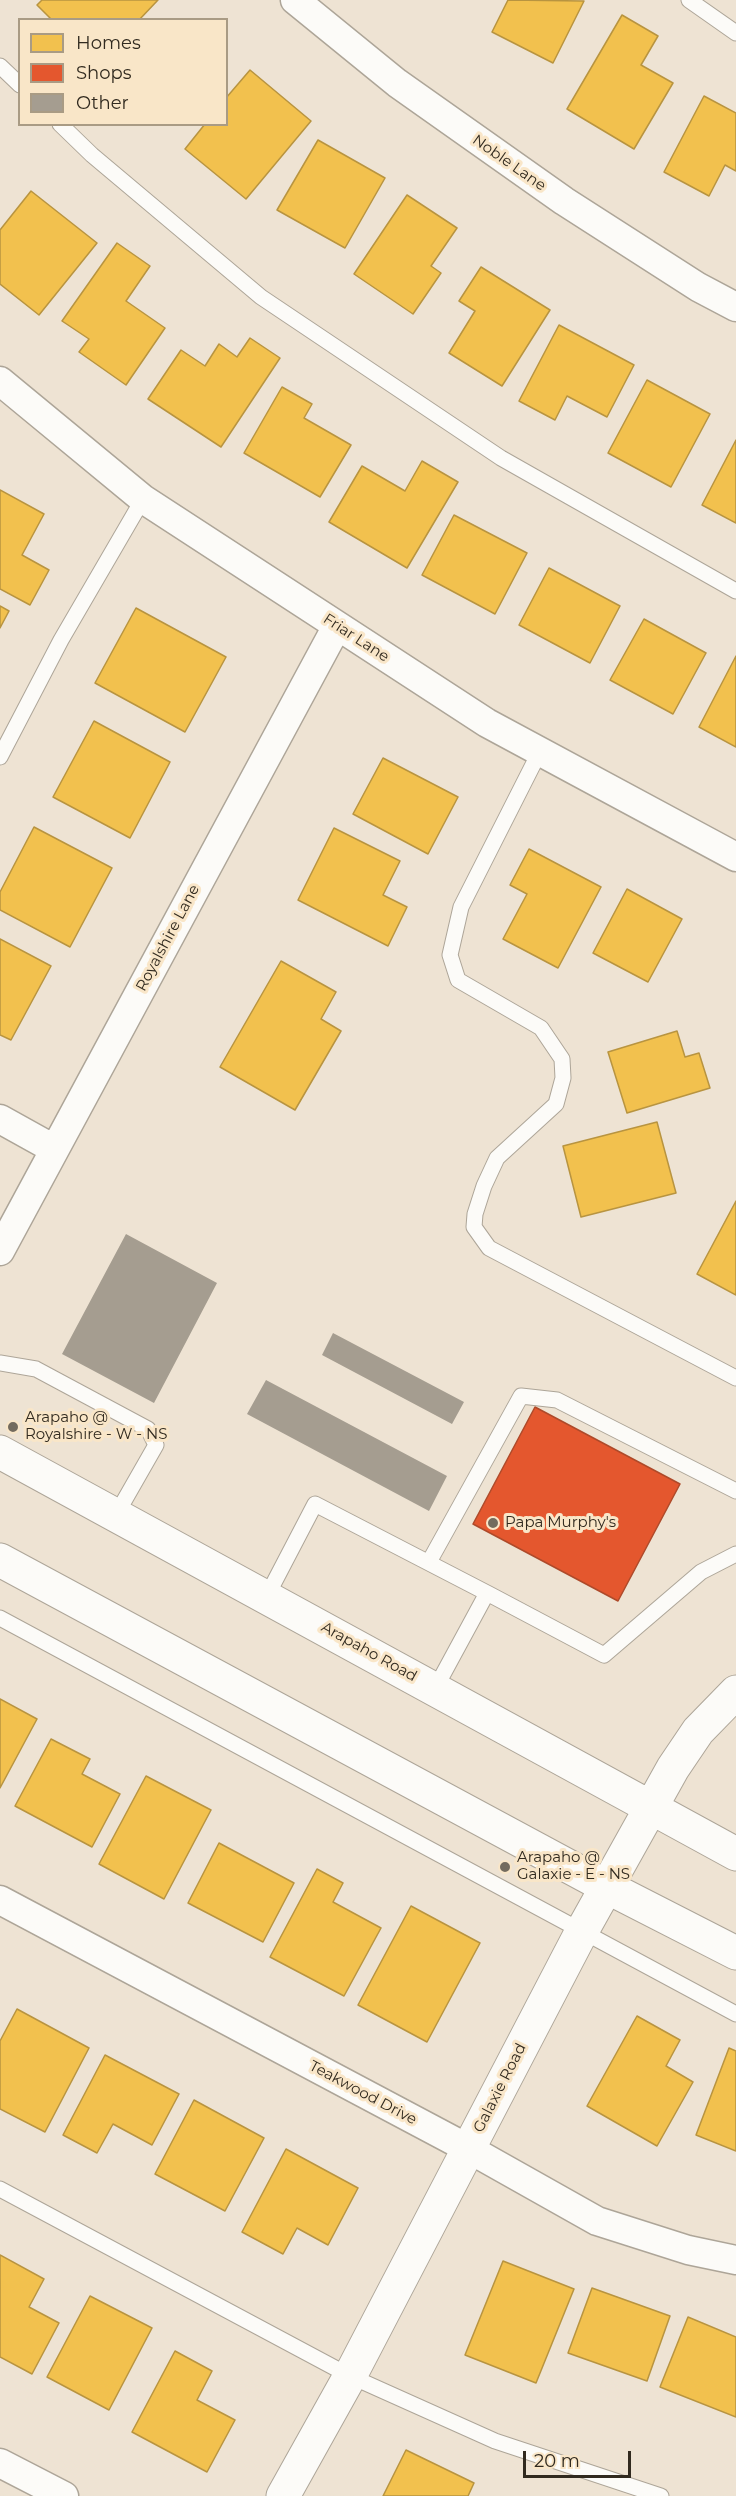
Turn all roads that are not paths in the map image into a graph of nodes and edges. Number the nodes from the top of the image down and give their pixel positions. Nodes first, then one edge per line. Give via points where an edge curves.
1 (295, 0) edge
2 (689, 0) edge
3 (736, 33) edge
4 (0, 66) edge
5 (18, 83) edge
6 (62, 126) edge
7 (736, 307) edge
8 (0, 381) edge
9 (143, 498) junction
10 (736, 591) edge
11 (337, 626) junction
12 (539, 753) junction
13 (0, 757) edge
14 (736, 857) edge
15 (0, 1119) edge
16 (54, 1149) junction
17 (0, 1251) edge
18 (0, 1363) edge
19 (736, 1378) edge
20 (0, 1452) edge
21 (736, 1491) edge
22 (116, 1515) junction
23 (736, 1554) edge
24 (0, 1560) edge
25 (429, 1562) junction
26 (487, 1593) junction
27 (267, 1596) junction
28 (0, 1618) edge
29 (435, 1689) junction
30 (736, 1692) edge
31 (651, 1809) junction
32 (736, 1854) edge
33 (607, 1887) junction
34 (0, 1900) edge
35 (582, 1931) junction
36 (736, 1953) edge
37 (736, 2014) edge
38 (469, 2149) junction
39 (0, 2189) edge
40 (736, 2260) edge
41 (350, 2376) junction
42 (0, 2463) edge
43 (64, 2496) edge
44 (283, 2496) edge
45 (661, 2496) edge

1 - 7 street, Noble Lane via 397,83 564,201
2 - 3 lane
4 - 5 lane
6 - 10 lane via 92,156 261,297 501,458
8 - 9 street, Friar Lane
9 - 11 street, Friar Lane
9 - 13 lane via 61,640
11 - 12 street, Friar Lane
11 - 16 street, Royalshire Lane
12 - 14 street, Friar Lane
12 - 19 lane via 461,907 450,955 458,980 541,1028 562,1059 563,1078 556,1104 497,1158 484,1186 474,1227 489,1248
15 - 16 street
16 - 17 street, Royalshire Lane
18 - 22 lane via 36,1368 148,1429 156,1445
20 - 22 main road, Arapaho Road
21 - 25 lane via 557,1400 520,1396
22 - 27 main road, Arapaho Road
23 - 26 lane via 701,1572 604,1655
24 - 33 main road
25 - 26 lane
25 - 27 lane via 315,1504
26 - 29 lane
27 - 29 main road, Arapaho Road
28 - 35 lane
29 - 31 main road, Arapaho Road
30 - 31 main road, Galaxie Road via 698,1731
31 - 32 main road, Arapaho Road
31 - 33 main road, Galaxie Road
33 - 35 main road, Galaxie Road
33 - 36 main road
34 - 38 street, Teakwood Drive
35 - 37 lane
35 - 38 main road, Galaxie Road
38 - 40 street, Teakwood Drive via 597,2221 688,2250
38 - 41 main road, Galaxie Road
39 - 41 lane
41 - 44 main road, Galaxie Road
41 - 45 lane via 495,2440
42 - 43 street

